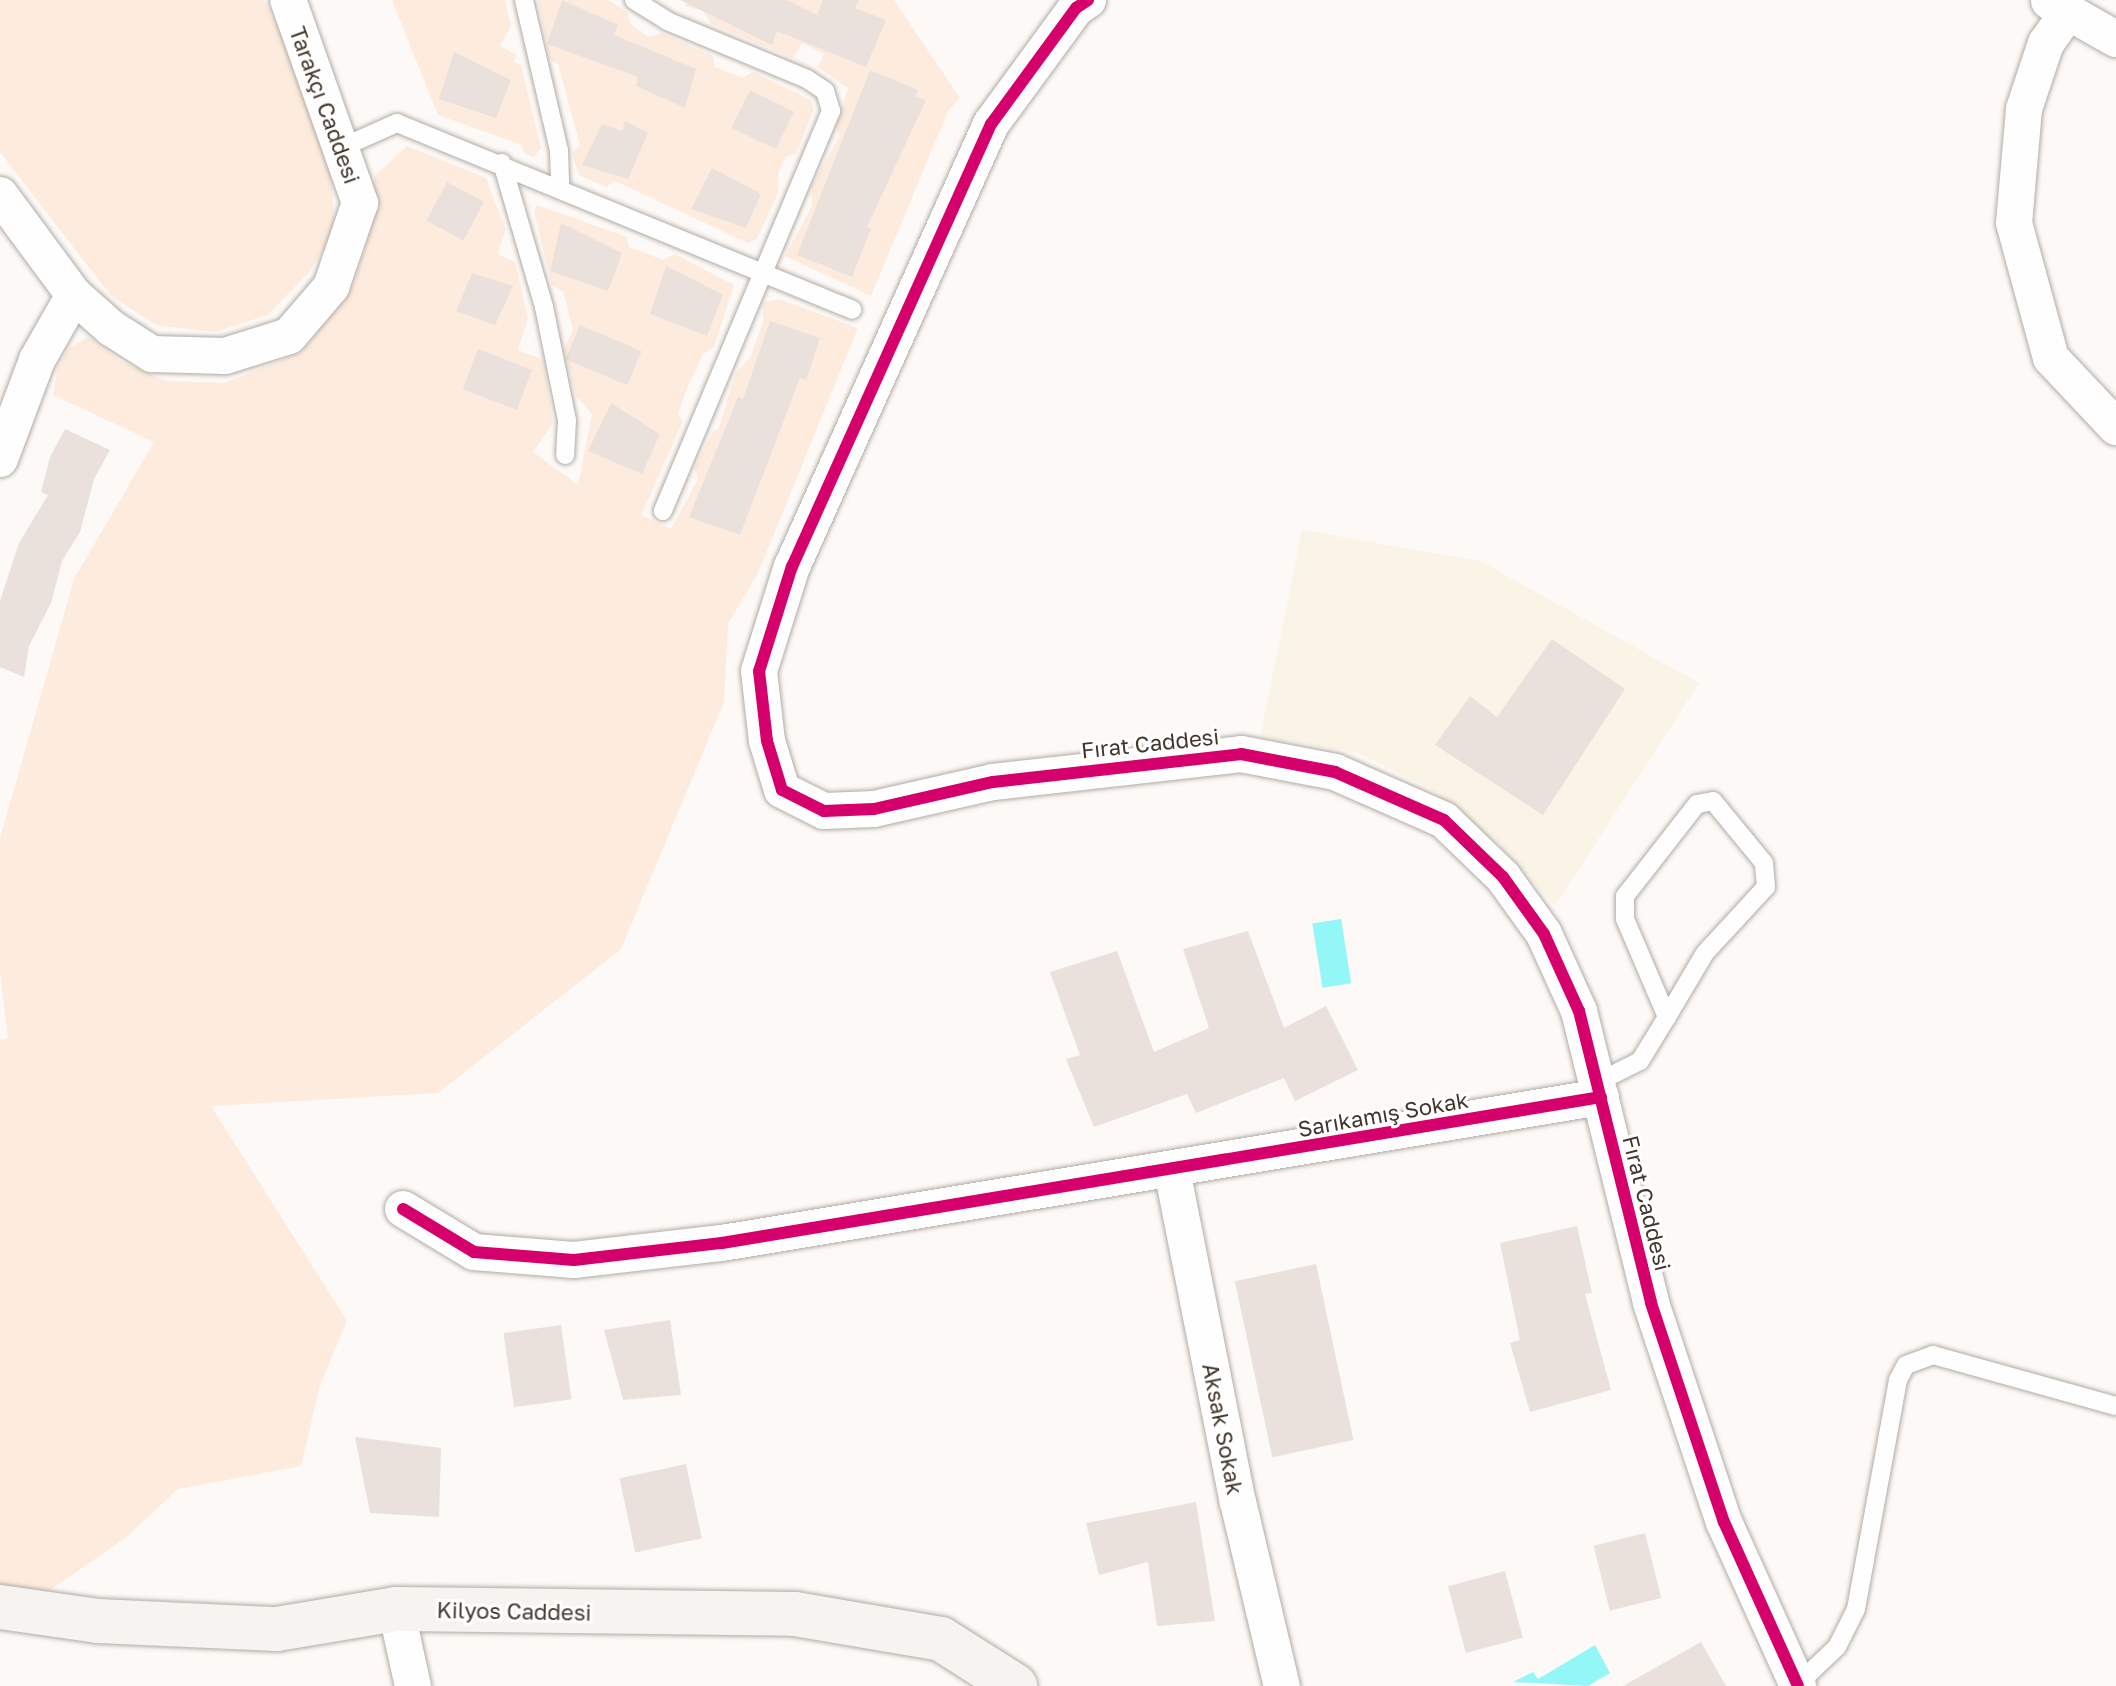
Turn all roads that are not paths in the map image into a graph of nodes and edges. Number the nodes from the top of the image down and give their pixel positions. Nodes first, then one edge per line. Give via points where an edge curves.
1 (288, 0) edge
2 (524, 0) edge
3 (634, 0) edge
4 (1088, 0) edge
5 (2058, 6) edge
6 (2116, 39) edge
7 (343, 147) junction
8 (502, 163) junction
9 (560, 187) junction
10 (0, 195) edge
11 (763, 270) junction
12 (74, 295) junction
13 (852, 310) dead end
14 (2116, 427) edge
15 (565, 455) dead end
16 (0, 459) edge
17 (663, 511) dead end
18 (1667, 1017) junction
19 (1600, 1089) junction
20 (1172, 1170) junction
21 (403, 1209) dead end
22 (2116, 1406) edge
23 (0, 1607) edge
24 (396, 1609) junction
25 (1798, 1685) edge
26 (413, 1686) edge
27 (1015, 1686) edge
28 (1282, 1686) edge

1 - 7 street, Tarakçı Caddesi
2 - 9 lane via 559,151
3 - 11 lane via 667,21 825,91 831,111
4 - 19 street, Fırat Caddesi via 1076,8 991,124 792,566 759,671 767,741 782,790 824,811 836,811 874,809 993,782 1241,754 1335,772 1444,820 1503,877 1544,934 1579,1011
5 - 6 street
5 - 14 street via 2024,109 2014,223 2051,358
7 - 8 lane via 397,123
7 - 12 street, Tarakçı Caddesi via 360,203 331,287 289,336 225,356 152,354
8 - 9 lane
8 - 15 lane via 544,307 567,420
9 - 11 lane
10 - 12 street, Tarakçı Caddesi
11 - 13 lane
11 - 17 lane
12 - 16 street via 37,360
18 - 18 lane via 1705,953 1766,887 1764,863 1713,801 1697,804 1625,896 1625,919
18 - 19 lane via 1640,1061
19 - 20 street, Sarıkamış Sokak
19 - 25 street, Fırat Caddesi via 1651,1303 1724,1522
20 - 21 street, Sarıkamış Sokak via 722,1243 574,1260 474,1252
20 - 28 street, Aksak Sokak via 1238,1502
22 - 25 lane via 1933,1355 1906,1365 1898,1380 1856,1609 1837,1647
23 - 24 street, Kilyos Caddesi via 98,1621 277,1629
24 - 26 street
24 - 27 street, Kilyos Caddesi via 795,1614 941,1639

